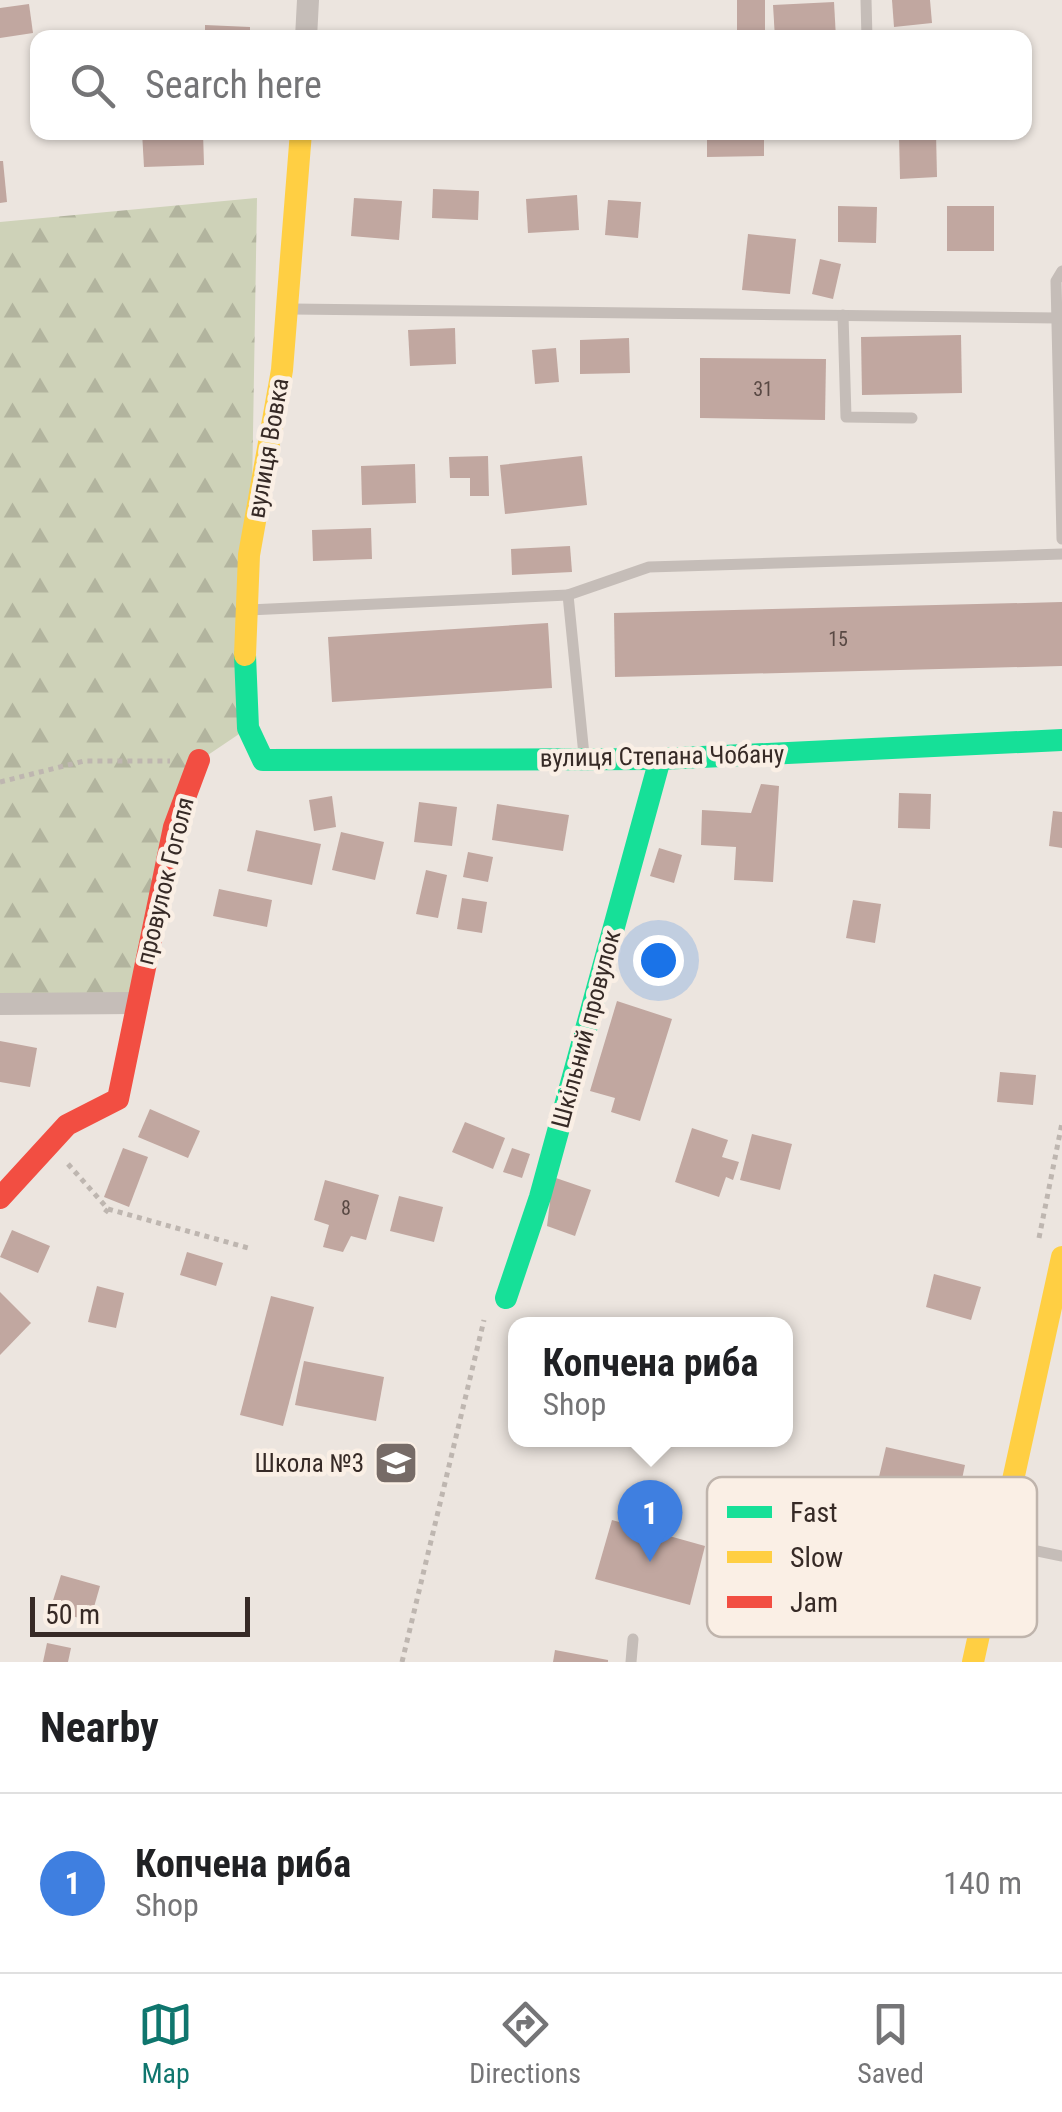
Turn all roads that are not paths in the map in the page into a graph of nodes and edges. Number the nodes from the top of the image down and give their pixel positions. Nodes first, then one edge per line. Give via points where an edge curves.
1 (308, 0) edge
2 (866, 0) edge
3 (306, 30) edge
4 (867, 30) edge
5 (300, 140) edge
6 (1062, 270) edge
7 (287, 309) junction
8 (843, 315) junction
9 (1057, 318) junction
10 (912, 418) dead end
11 (1062, 539) edge
12 (1062, 554) edge
13 (568, 595) junction
14 (245, 610) junction
15 (1062, 740) edge
16 (660, 758) junction
17 (584, 759) junction
18 (199, 760) road end
19 (263, 760) joint
20 (135, 1003) junction
21 (0, 1004) edge
22 (0, 1198) edge
23 (1062, 1257) edge
24 (497, 1300) road end
25 (1014, 1477) edge
26 (1037, 1551) edge
27 (1062, 1556) edge
28 (978, 1637) edge
29 (633, 1639) dead end
30 (630, 1662) edge
31 (973, 1662) edge

1 - 3 street
2 - 4 lane
5 - 7 street, вулиця Вовка
6 - 9 lane
7 - 8 lane
7 - 14 street, вулиця Вовка
8 - 9 lane
8 - 10 lane via 846,417
9 - 11 lane
12 - 13 lane via 649,567
13 - 14 lane
13 - 17 lane
14 - 19 street, вулиця Вовка via 248,728
15 - 16 street, вулиця Степана Чобану
16 - 17 street, вулиця Степана Чобану
16 - 24 street, Шкільний провулок via 540,1197
17 - 19 street, вулиця Степана Чобану
18 - 20 street, провулок Гоголя via 174,827
20 - 21 street
20 - 22 street, провулок Гоголя via 118,1099 68,1125
23 - 25 street
26 - 27 lane
28 - 31 street
29 - 30 lane

